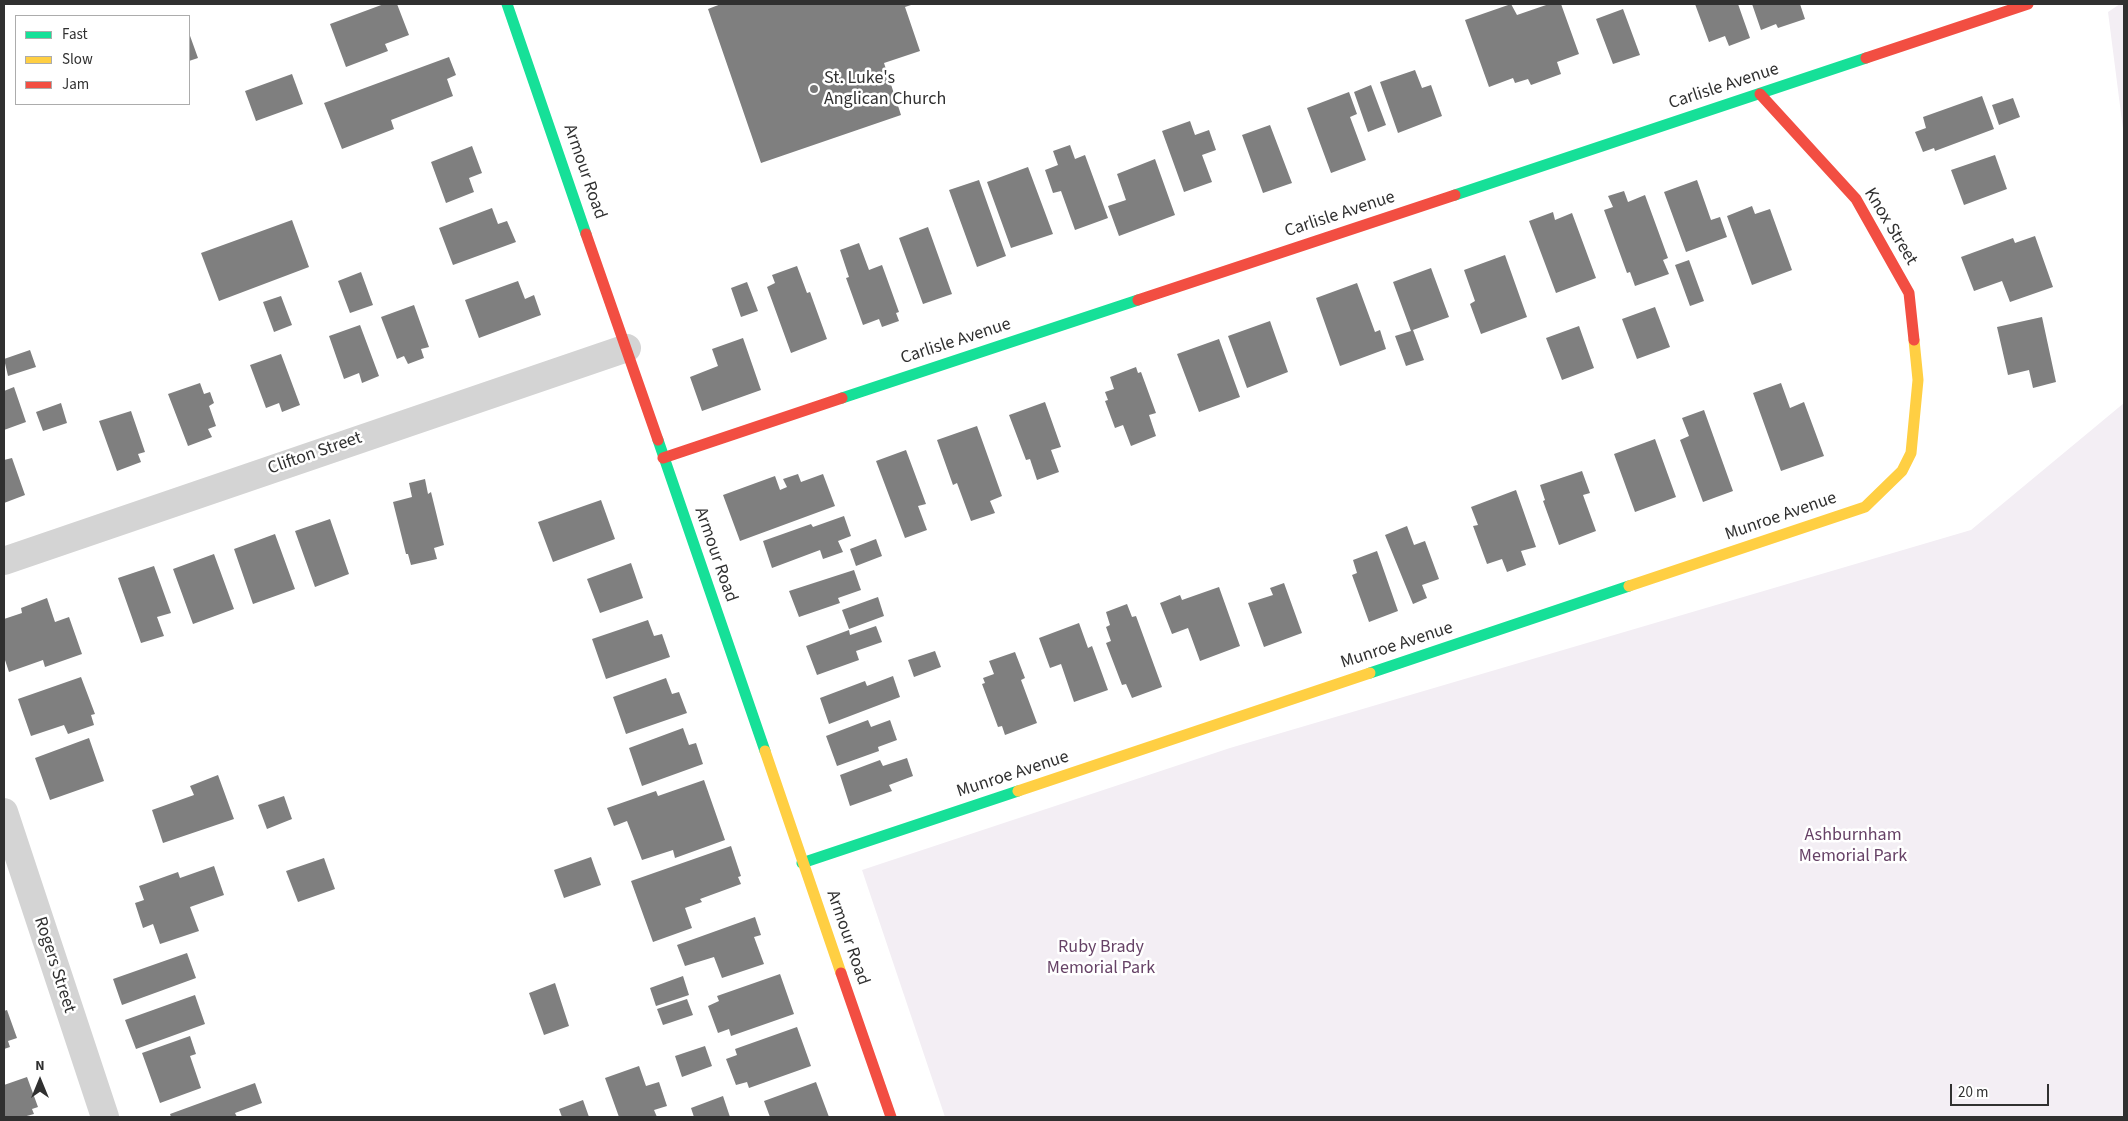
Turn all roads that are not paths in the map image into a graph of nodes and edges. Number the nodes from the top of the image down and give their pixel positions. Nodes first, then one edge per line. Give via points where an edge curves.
1 (507, 4) edge
2 (2028, 4) edge
3 (1760, 94) junction
4 (627, 348) junction
5 (1918, 380) joint
6 (663, 458) junction
7 (4, 561) edge
8 (4, 812) edge
9 (802, 863) junction
10 (14, 878) edge
11 (105, 1117) edge
12 (891, 1117) edge

1 - 4 street, Armour Road
2 - 3 street, Carlisle Avenue
3 - 5 street, Knox Street via 1856,199 1909,293
3 - 6 street, Carlisle Avenue
4 - 6 street, Armour Road
4 - 7 street, Clifton Street
5 - 9 street, Munroe Avenue via 1911,453 1902,471 1864,507
6 - 9 street, Armour Road
8 - 10 street, Rogers Street
9 - 12 street, Armour Road
10 - 11 street, Rogers Street

